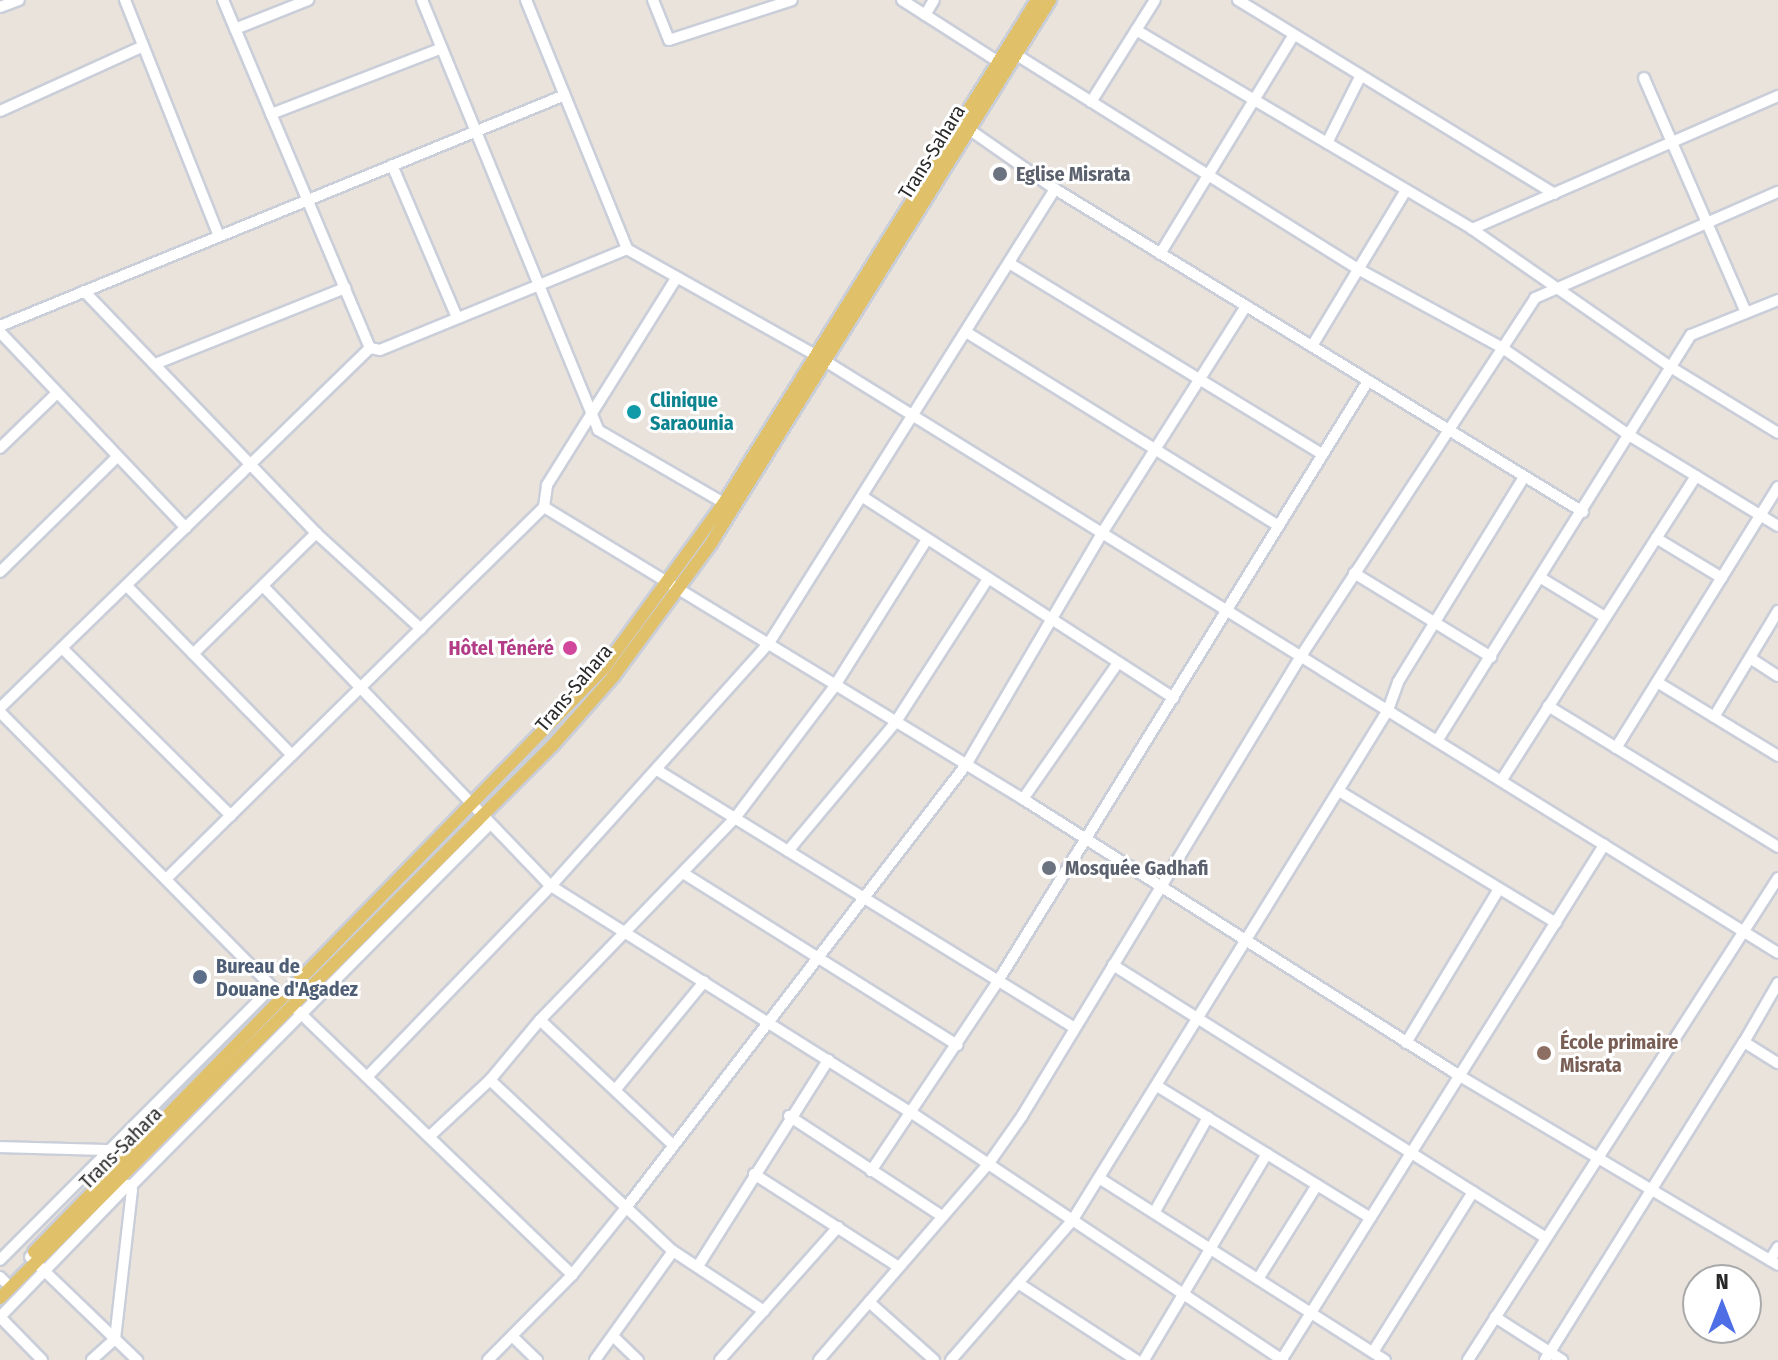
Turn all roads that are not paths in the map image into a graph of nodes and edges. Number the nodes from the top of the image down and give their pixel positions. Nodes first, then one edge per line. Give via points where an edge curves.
1 (19, 0) edge
2 (125, 0) edge
3 (223, 0) edge
4 (308, 0) edge
5 (423, 0) edge
6 (526, 0) edge
7 (653, 0) edge
8 (792, 0) edge
9 (902, 0) edge
10 (934, 0) edge
11 (1037, 0) edge
12 (1050, 0) edge
13 (1155, 0) edge
14 (1238, 0) edge
15 (0, 7) edge
16 (925, 15) junction
17 (235, 29) junction
18 (1136, 30) junction
19 (1293, 36) junction
20 (143, 46) junction
21 (442, 48) junction
22 (1012, 52) junction
23 (1003, 65) junction
24 (1360, 77) junction
25 (1644, 78) dead end
26 (565, 95) junction
27 (1778, 96) edge
28 (1254, 100) junction
29 (1091, 102) junction
30 (0, 111) edge
31 (271, 114) junction
32 (970, 130) junction
33 (476, 131) junction
34 (1673, 142) junction
35 (1327, 143) junction
36 (392, 165) junction
37 (940, 166) junction
38 (1208, 175) junction
39 (1055, 189) junction
40 (1406, 190) junction
41 (1778, 192) edge
42 (1554, 194) junction
43 (308, 200) junction
44 (1706, 222) junction
45 (1472, 229) junction
46 (219, 236) junction
47 (627, 249) junction
48 (1160, 254) junction
49 (1009, 263) junction
50 (1358, 269) junction
51 (677, 277) junction
52 (538, 284) junction
53 (345, 288) junction
54 (1554, 289) junction
55 (84, 291) junction
56 (1778, 300) edge
57 (1246, 306) junction
58 (1746, 313) junction
59 (456, 315) junction
60 (0, 326) edge
61 (0, 332) edge
62 (966, 332) junction
63 (1312, 346) junction
64 (1501, 347) junction
65 (370, 348) junction
66 (822, 358) junction
67 (155, 364) junction
68 (1672, 368) junction
69 (1200, 380) junction
70 (1368, 381) junction
71 (57, 393) junction
72 (592, 413) junction
73 (914, 416) junction
74 (1446, 429) junction
75 (1778, 433) edge
76 (1632, 437) junction
77 (0, 448) edge
78 (1156, 449) junction
79 (1322, 454) junction
80 (117, 457) junction
81 (252, 464) junction
82 (1696, 476) junction
83 (1524, 477) junction
84 (741, 485) junction
85 (1778, 487) edge
86 (863, 497) junction
87 (724, 503) junction
88 (544, 507) junction
89 (1583, 512) junction
90 (1760, 516) junction
91 (1279, 526) junction
92 (1778, 526) edge
93 (186, 528) junction
94 (316, 533) junction
95 (1102, 533) junction
96 (1656, 538) junction
97 (926, 541) junction
98 (0, 572) edge
99 (1354, 573) junction
100 (1541, 578) junction
101 (1722, 578) junction
102 (987, 580) junction
103 (674, 585) junction
104 (127, 586) junction
105 (263, 586) junction
106 (1228, 611) junction
107 (1778, 611) edge
108 (1605, 617) junction
109 (1050, 620) junction
110 (1433, 622) junction
111 (421, 629) junction
112 (769, 643) junction
113 (62, 648) junction
114 (193, 654) junction
115 (1301, 656) junction
116 (1491, 657) junction
117 (1750, 658) junction
118 (1118, 663) junction
119 (1778, 676) edge
120 (1657, 682) junction
121 (834, 687) junction
122 (359, 689) junction
123 (1174, 698) junction
124 (1548, 706) junction
125 (0, 710) edge
126 (1388, 710) junction
127 (1714, 717) junction
128 (895, 723) junction
129 (1437, 741) junction
130 (1616, 748) junction
131 (292, 755) junction
132 (1778, 756) edge
133 (966, 765) junction
134 (657, 770) junction
135 (1501, 781) junction
136 (1339, 791) junction
137 (1023, 799) junction
138 (231, 816) junction
139 (482, 816) junction
140 (735, 818) junction
141 (1086, 838) junction
142 (1604, 845) junction
143 (1778, 847) edge
144 (788, 851) junction
145 (683, 873) junction
146 (1778, 878) edge
147 (166, 879) junction
148 (551, 886) junction
149 (1161, 886) junction
150 (1499, 889) junction
151 (863, 898) junction
152 (1556, 923) junction
153 (1740, 930) junction
154 (626, 934) junction
155 (1246, 944) junction
156 (1778, 953) edge
157 (816, 960) junction
158 (1113, 965) junction
159 (998, 981) junction
160 (704, 982) junction
161 (1778, 983) edge
162 (272, 987) junction
163 (292, 1006) junction
164 (1199, 1019) junction
165 (540, 1020) junction
166 (770, 1023) junction
167 (1074, 1028) junction
168 (1744, 1042) junction
169 (1406, 1043) junction
170 (957, 1045) junction
171 (828, 1060) junction
172 (1778, 1063) edge
173 (1460, 1076) junction
174 (367, 1077) junction
175 (490, 1080) junction
176 (1157, 1086) junction
177 (616, 1089) junction
178 (912, 1113) junction
179 (789, 1116) junction
180 (1208, 1117) junction
181 (431, 1135) junction
182 (673, 1145) junction
183 (0, 1147) edge
184 (110, 1150) junction
185 (1267, 1154) junction
186 (1411, 1154) junction
187 (1597, 1155) junction
188 (989, 1163) junction
189 (871, 1171) junction
190 (754, 1174) junction
191 (1099, 1178) junction
192 (1317, 1185) junction
193 (131, 1186) junction
194 (1650, 1190) junction
195 (1473, 1192) junction
196 (625, 1209) junction
197 (48, 1212) junction
198 (1154, 1213) junction
199 (942, 1216) junction
200 (1371, 1218) junction
201 (1072, 1221) junction
202 (61, 1224) junction
203 (838, 1227) junction
204 (1546, 1238) junction
205 (1778, 1247) edge
206 (1212, 1250) junction
207 (673, 1251) junction
208 (0, 1260) edge
209 (33, 1260) junction
210 (1774, 1263) edge
211 (698, 1266) junction
212 (899, 1267) junction
213 (46, 1272) junction
214 (572, 1275) junction
215 (1258, 1279) junction
216 (2, 1282) edge
217 (1018, 1283) junction
218 (1185, 1296) junction
219 (0, 1298) edge
220 (869, 1302) junction
221 (764, 1311) junction
222 (1311, 1313) junction
223 (0, 1317) edge
224 (1495, 1317) junction
225 (512, 1336) junction
226 (615, 1338) junction
227 (115, 1339) junction
228 (1373, 1352) junction
229 (1547, 1356) edge
230 (42, 1360) edge
231 (92, 1360) edge
232 (137, 1360) edge
233 (488, 1360) edge
234 (537, 1360) edge
235 (595, 1360) edge
236 (638, 1360) edge
237 (720, 1360) edge
238 (819, 1360) edge
239 (934, 1360) edge
240 (951, 1360) edge
241 (1136, 1360) edge
242 (1144, 1360) edge
243 (1283, 1360) edge
244 (1385, 1360) edge
245 (1468, 1360) edge
246 (1562, 1360) edge

1 - 15 street
2 - 20 street
3 - 17 street
4 - 17 street
5 - 21 street
6 - 26 street
7 - 8 street via 669,40
9 - 16 street
10 - 16 street
11 - 22 main road, Trans-Sahara
12 - 22 main road, Trans-Sahara
13 - 18 street
14 - 19 street
16 - 23 street
17 - 31 street
18 - 28 street
18 - 29 street
19 - 24 street
19 - 28 street
20 - 30 street
20 - 46 street
21 - 31 street
21 - 33 street
22 - 23 main road, Trans-Sahara
22 - 29 street
23 - 32 main road, Trans-Sahara
23 - 37 main road, Trans-Sahara
24 - 35 street
24 - 42 street
25 - 34 street
26 - 33 street
26 - 47 street
27 - 34 street
28 - 35 street
28 - 38 street
29 - 38 street
31 - 43 street
32 - 37 main road, Trans-Sahara
32 - 39 street
33 - 36 street
33 - 52 street
34 - 42 street
34 - 44 street
35 - 40 street
36 - 43 street
36 - 59 street
37 - 66 main road, Trans-Sahara
38 - 48 street
38 - 50 street
39 - 48 street
39 - 49 street
40 - 45 street
40 - 50 street
41 - 44 street
42 - 45 street
43 - 46 street
43 - 53 street
44 - 54 street
44 - 58 street
45 - 54 street
46 - 55 street
47 - 51 street
47 - 52 street
48 - 57 street
49 - 62 street
49 - 69 street
50 - 63 street
50 - 64 street
51 - 66 street
51 - 72 street
52 - 59 street
52 - 72 street
53 - 65 street
53 - 67 street
54 - 64 street via 1535,298
54 - 68 street
55 - 60 street
55 - 67 street
56 - 58 street
57 - 63 street
57 - 69 street
58 - 68 street via 1691,335
59 - 65 street via 380,350
61 - 71 street
62 - 73 street
62 - 78 street
63 - 70 street
64 - 74 street
64 - 76 street
65 - 81 street
66 - 73 street
66 - 84 main road, Trans-Sahara
67 - 81 street
68 - 75 street
68 - 76 street
69 - 78 street
69 - 79 street
70 - 74 street
70 - 79 street
71 - 77 street
71 - 80 street
72 - 87 street via 598,430
72 - 88 street via 547,485
73 - 86 street
73 - 95 street
74 - 83 street
74 - 99 street
76 - 82 street
76 - 89 street
78 - 91 street
78 - 95 street
79 - 91 street
80 - 93 street
80 - 98 street
81 - 93 street
81 - 94 street
82 - 90 street
82 - 96 street
83 - 89 street
83 - 110 street
84 - 87 main road, Trans-Sahara
84 - 103 main road, Trans-Sahara
85 - 90 street
86 - 97 street
86 - 112 street
87 - 103 main road, Trans-Sahara
88 - 103 street
88 - 111 street
89 - 100 street
90 - 92 street
90 - 101 street
91 - 106 street
93 - 104 street
94 - 105 street
94 - 111 street
95 - 106 street
95 - 109 street
96 - 101 street
96 - 108 street
97 - 102 street
97 - 121 street
99 - 110 street
99 - 115 street
100 - 108 street
100 - 116 street
101 - 120 street
102 - 109 street
102 - 128 street
103 - 112 street
103 - 139 main road, Trans-Sahara
104 - 113 street
104 - 114 street
105 - 114 street
105 - 122 street
106 - 115 street
106 - 123 street
107 - 117 street
108 - 124 street
109 - 118 street
109 - 133 street
110 - 116 street
110 - 126 street
111 - 122 street
112 - 121 street
112 - 134 street
113 - 125 street
113 - 138 street
114 - 131 street
115 - 126 street
115 - 149 street
116 - 129 street
117 - 119 street
117 - 127 street
118 - 123 street
118 - 137 street
120 - 127 street
120 - 130 street
121 - 128 street
121 - 140 street
122 - 131 street
122 - 139 street
123 - 141 street
124 - 130 street
124 - 135 street
125 - 147 street
126 - 129 street
126 - 136 street
127 - 132 street
128 - 133 street
128 - 144 street
129 - 135 street
130 - 143 street
131 - 138 street
133 - 137 street
133 - 151 street
134 - 140 street
134 - 148 street
135 - 142 street
136 - 150 street
136 - 155 street
137 - 141 street
138 - 147 street
139 - 148 street
139 - 163 main road, Trans-Sahara
139 - 163 street
140 - 144 street
140 - 145 street
141 - 149 street
141 - 159 street
142 - 152 street
142 - 153 street
144 - 151 street
145 - 154 street
145 - 157 street
146 - 153 street
147 - 162 street
148 - 154 street
148 - 174 street
149 - 155 street
149 - 158 street
150 - 152 street
150 - 169 street
151 - 157 street
151 - 159 street
152 - 173 street
153 - 156 street
153 - 187 street
154 - 160 street
154 - 165 street
155 - 164 street
155 - 169 street
157 - 166 street
157 - 170 street
158 - 164 street
158 - 167 street
159 - 167 street
159 - 170 street
160 - 166 street
160 - 177 street
161 - 168 street
162 - 163 street
162 - 184 street
163 - 174 street
163 - 193 street
163 - 202 main road, Trans-Sahara
163 - 209 main road, Trans-Sahara
164 - 176 street
164 - 186 street
165 - 175 street
165 - 177 street
166 - 171 street
166 - 182 street
167 - 188 street
168 - 172 street
168 - 194 street
169 - 173 street
170 - 178 street
171 - 178 street
171 - 179 street
173 - 186 street
173 - 187 street
174 - 181 street
175 - 181 street
175 - 196 street
176 - 180 street
176 - 191 street
177 - 182 street
178 - 188 street
178 - 189 street
179 - 189 street
179 - 190 street
180 - 185 street
180 - 198 street
181 - 214 street
182 - 196 street
183 - 184 street
184 - 197 street
185 - 192 street
185 - 206 street
186 - 195 street
186 - 200 street
187 - 194 street
187 - 204 street
188 - 199 street
188 - 201 street
189 - 199 street
190 - 203 street
190 - 211 street
191 - 198 street
191 - 201 street
192 - 200 street
192 - 215 street
193 - 213 street via 113,1198
193 - 227 street
194 - 210 street
194 - 229 street
195 - 204 street
195 - 228 street
196 - 207 street
196 - 214 street
197 - 202 street
197 - 208 street
198 - 206 street
199 - 212 street
200 - 222 street
201 - 217 street
201 - 218 street
202 - 209 main road, Trans-Sahara
203 - 212 street
203 - 221 street
204 - 224 street
205 - 210 street
206 - 215 street
206 - 218 street
207 - 211 street
207 - 226 street
209 - 213 street
209 - 216 main road, Trans-Sahara
209 - 219 main road, Trans-Sahara
211 - 221 street
212 - 220 street
213 - 223 street
213 - 227 street
214 - 225 street
215 - 222 street
217 - 240 street
217 - 241 street
218 - 242 street
218 - 243 street
220 - 238 street
220 - 239 street
221 - 237 street
222 - 228 street
222 - 243 street
223 - 230 street
224 - 229 street
224 - 245 street
225 - 233 street
225 - 234 street
226 - 235 street
226 - 236 street
227 - 231 street
227 - 232 street
228 - 244 street
229 - 246 street

